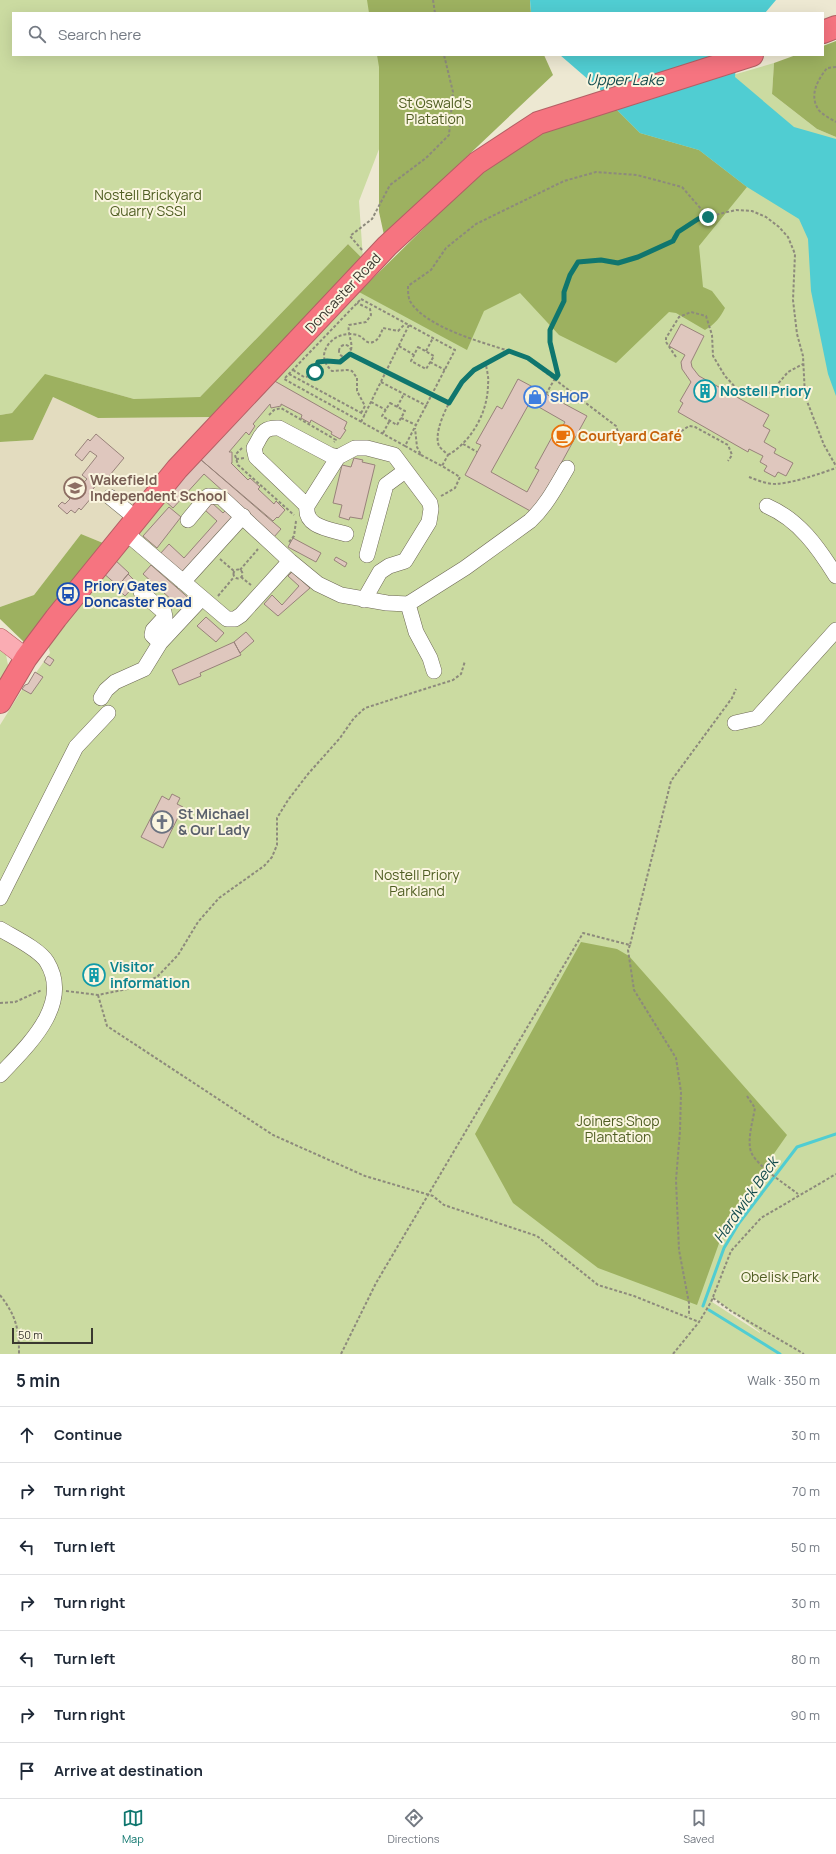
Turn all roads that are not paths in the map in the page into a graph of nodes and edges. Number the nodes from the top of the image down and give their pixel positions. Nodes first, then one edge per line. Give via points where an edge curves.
1 (836, 27) edge
2 (824, 32) edge
3 (749, 56) edge
4 (332, 455) junction
5 (567, 468) dead end
6 (405, 471) junction
7 (110, 497) dead end
8 (307, 506) junction
9 (767, 506) dead end
10 (243, 516) junction
11 (188, 520) dead end
12 (132, 526) junction
13 (346, 534) dead end
14 (366, 555) dead end
15 (286, 557) junction
16 (836, 576) edge
17 (183, 582) junction
18 (141, 592) dead end
19 (364, 600) junction
20 (206, 602) junction
21 (408, 604) junction
22 (836, 630) edge
23 (0, 638) edge
24 (160, 644) junction
25 (26, 658) junction
26 (434, 671) dead end
27 (100, 698) dead end
28 (0, 702) edge
29 (108, 713) dead end
30 (735, 723) dead end
31 (0, 898) edge
32 (0, 929) edge
33 (0, 1075) edge

1 - 2 highway
3 - 12 highway, Doncaster Road via 538,124 476,162 372,262 177,469
4 - 6 lane via 355,448 382,451 394,456
4 - 8 lane
4 - 8 lane via 279,428 269,427 254,448 254,455 261,463
5 - 21 lane via 553,493 530,521 465,568
6 - 14 lane via 386,485
6 - 19 lane via 430,503 431,516 408,556 401,563 380,572
7 - 12 lane
8 - 13 lane via 306,513 311,522
9 - 16 lane via 782,513 808,535
10 - 11 lane via 221,497 208,496
10 - 15 lane
10 - 17 lane
12 - 17 lane
12 - 25 highway, Doncaster Road
15 - 19 lane via 326,589
15 - 20 lane via 242,615 235,619 227,618
17 - 20 lane
18 - 24 lane via 164,612 165,617 153,630 152,635
19 - 21 lane
20 - 24 lane
21 - 26 lane via 416,632
22 - 30 lane via 757,718
23 - 25 main road
24 - 27 lane via 144,669 115,682
25 - 28 highway, Doncaster Road
29 - 31 lane via 76,747
32 - 33 lane via 40,954 47,962 54,990 53,1001 44,1023 34,1038

